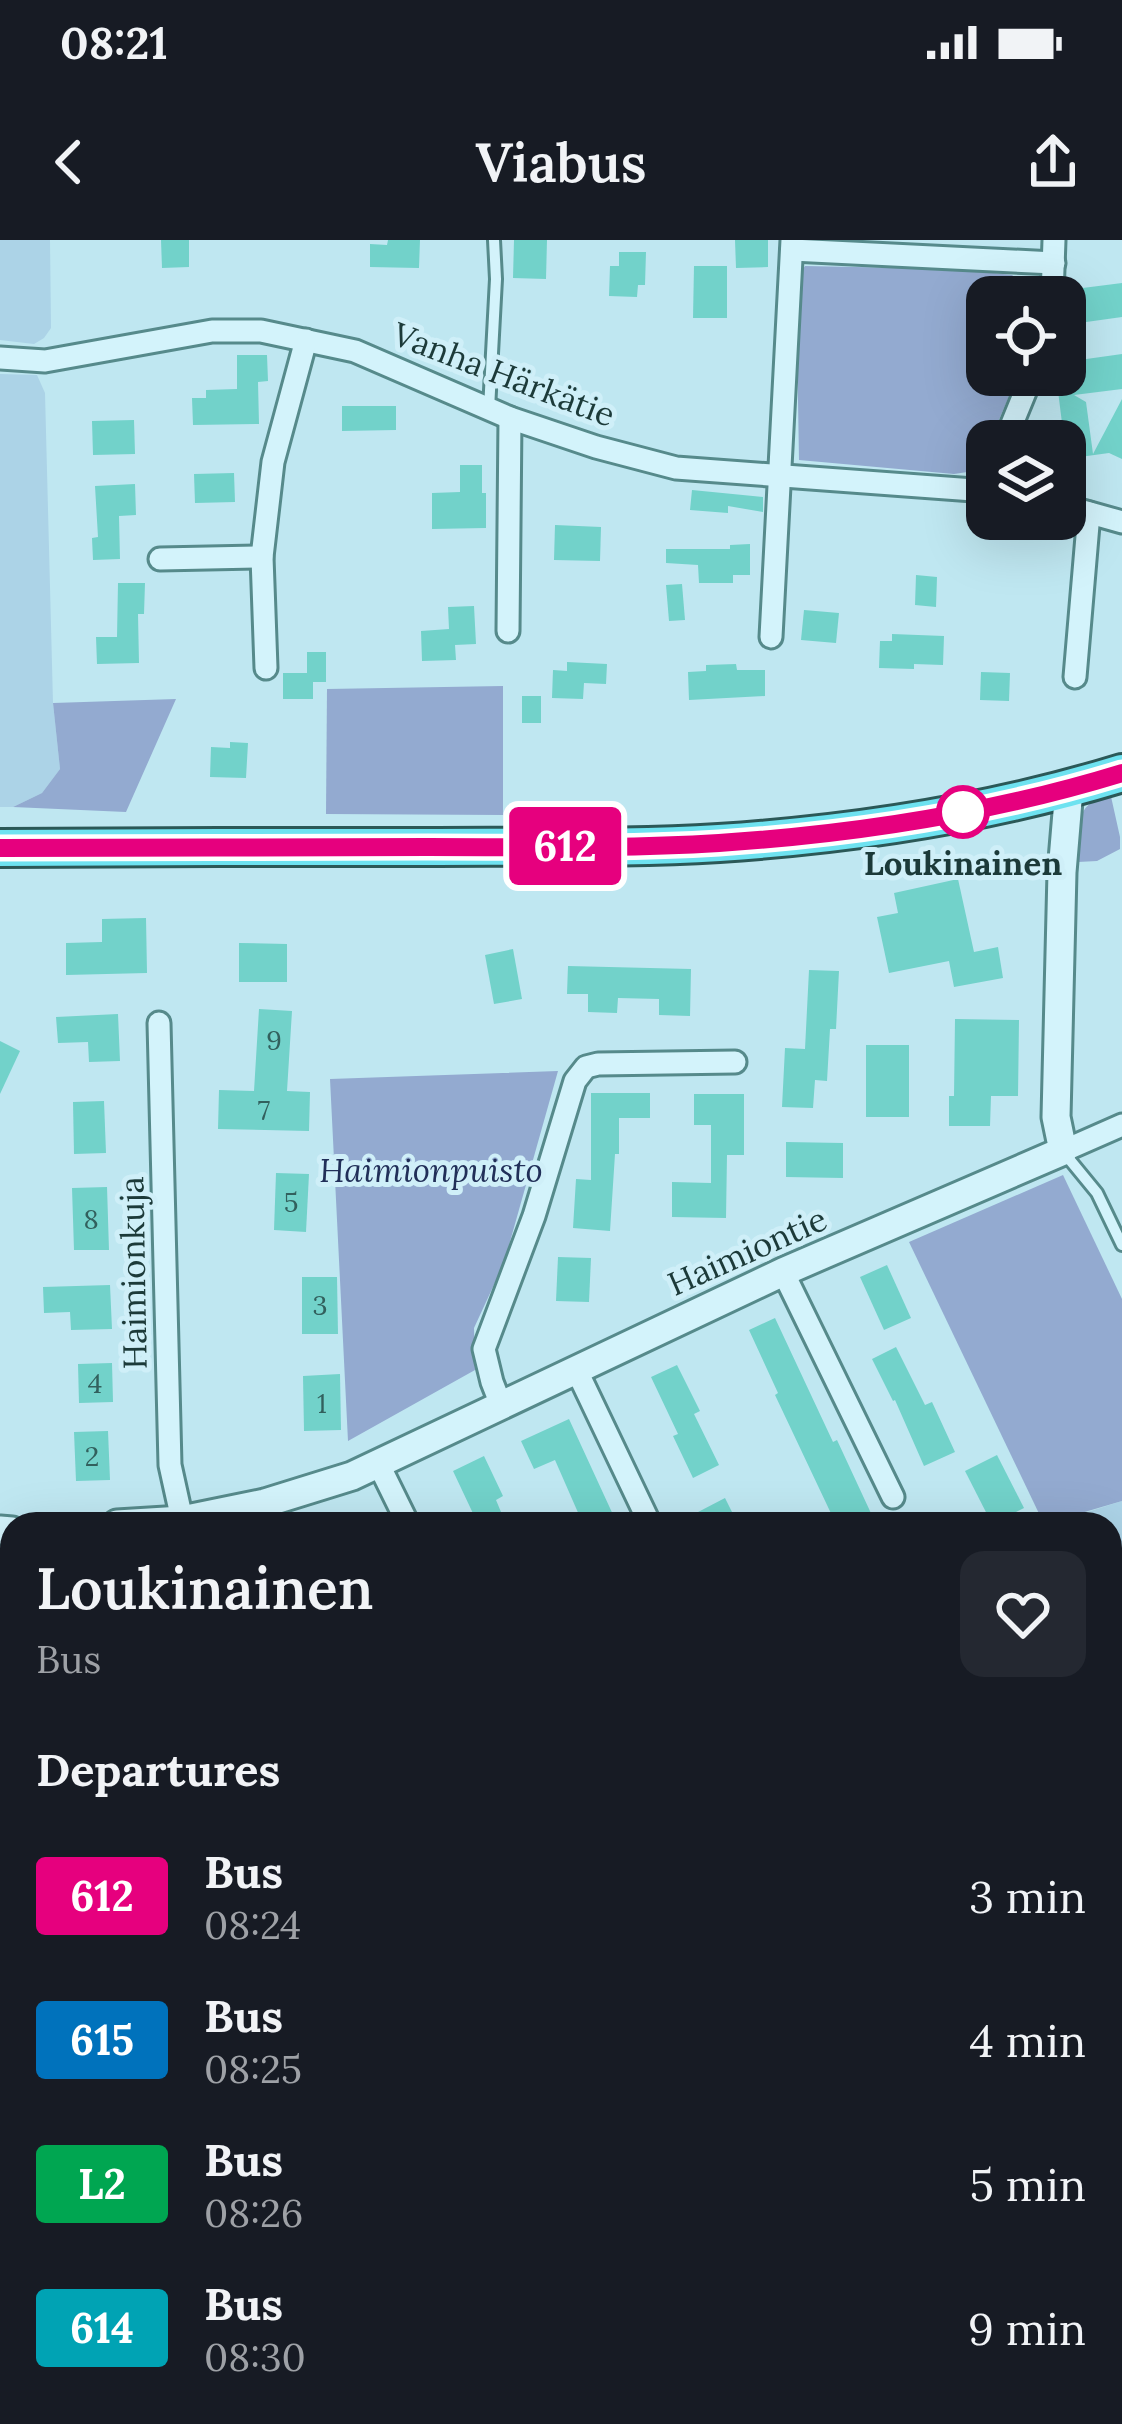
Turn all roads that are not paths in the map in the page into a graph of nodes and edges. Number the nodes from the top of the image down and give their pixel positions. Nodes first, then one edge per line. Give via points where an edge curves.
1 (494, 240) edge
2 (1054, 240) edge
3 (792, 245) edge
4 (1054, 263) junction
5 (1053, 276) edge
6 (306, 340) junction
7 (0, 358) edge
8 (499, 414) junction
9 (781, 477) junction
10 (966, 485) edge
11 (1086, 512) edge
12 (1089, 513) junction
13 (1122, 522) edge
14 (262, 557) junction
15 (160, 559) dead end
16 (508, 631) dead end
17 (771, 637) dead end
18 (266, 668) dead end
19 (1075, 677) dead end
20 (1122, 773) edge
21 (1069, 789) junction
22 (0, 848) edge
23 (159, 1023) dead end
24 (735, 1063) dead end
25 (1122, 1125) edge
26 (1063, 1151) junction
27 (1122, 1246) edge
28 (783, 1271) junction
29 (576, 1369) junction
30 (501, 1405) junction
31 (378, 1463) junction
32 (893, 1497) dead end
33 (181, 1512) edge
34 (226, 1512) edge
35 (401, 1512) edge
36 (644, 1512) edge

1 - 8 lane
2 - 4 street
3 - 4 street
3 - 9 street
4 - 5 street
6 - 7 street, Vanha Härkätie via 212,331 45,361
6 - 8 street, Vanha Härkätie via 355,351
6 - 14 street via 273,462
8 - 9 street, Vanha Härkätie via 676,468
8 - 16 street
9 - 10 street, Vanha Härkätie
9 - 17 street
11 - 12 street
12 - 13 street
12 - 19 street
14 - 15 street
14 - 18 street
20 - 21 highway
21 - 22 highway via 881,826 716,843
21 - 26 street via 1055,1118
23 - 33 street, Haimionkuja via 170,1465
24 - 30 street via 598,1064 575,1082 484,1349
25 - 26 street
26 - 27 lane
26 - 28 street, Haimiontie
28 - 29 street, Haimiontie
28 - 32 street
29 - 30 street, Haimiontie
29 - 36 street
30 - 31 street, Haimiontie
31 - 34 street, Haimiontie
31 - 35 street

